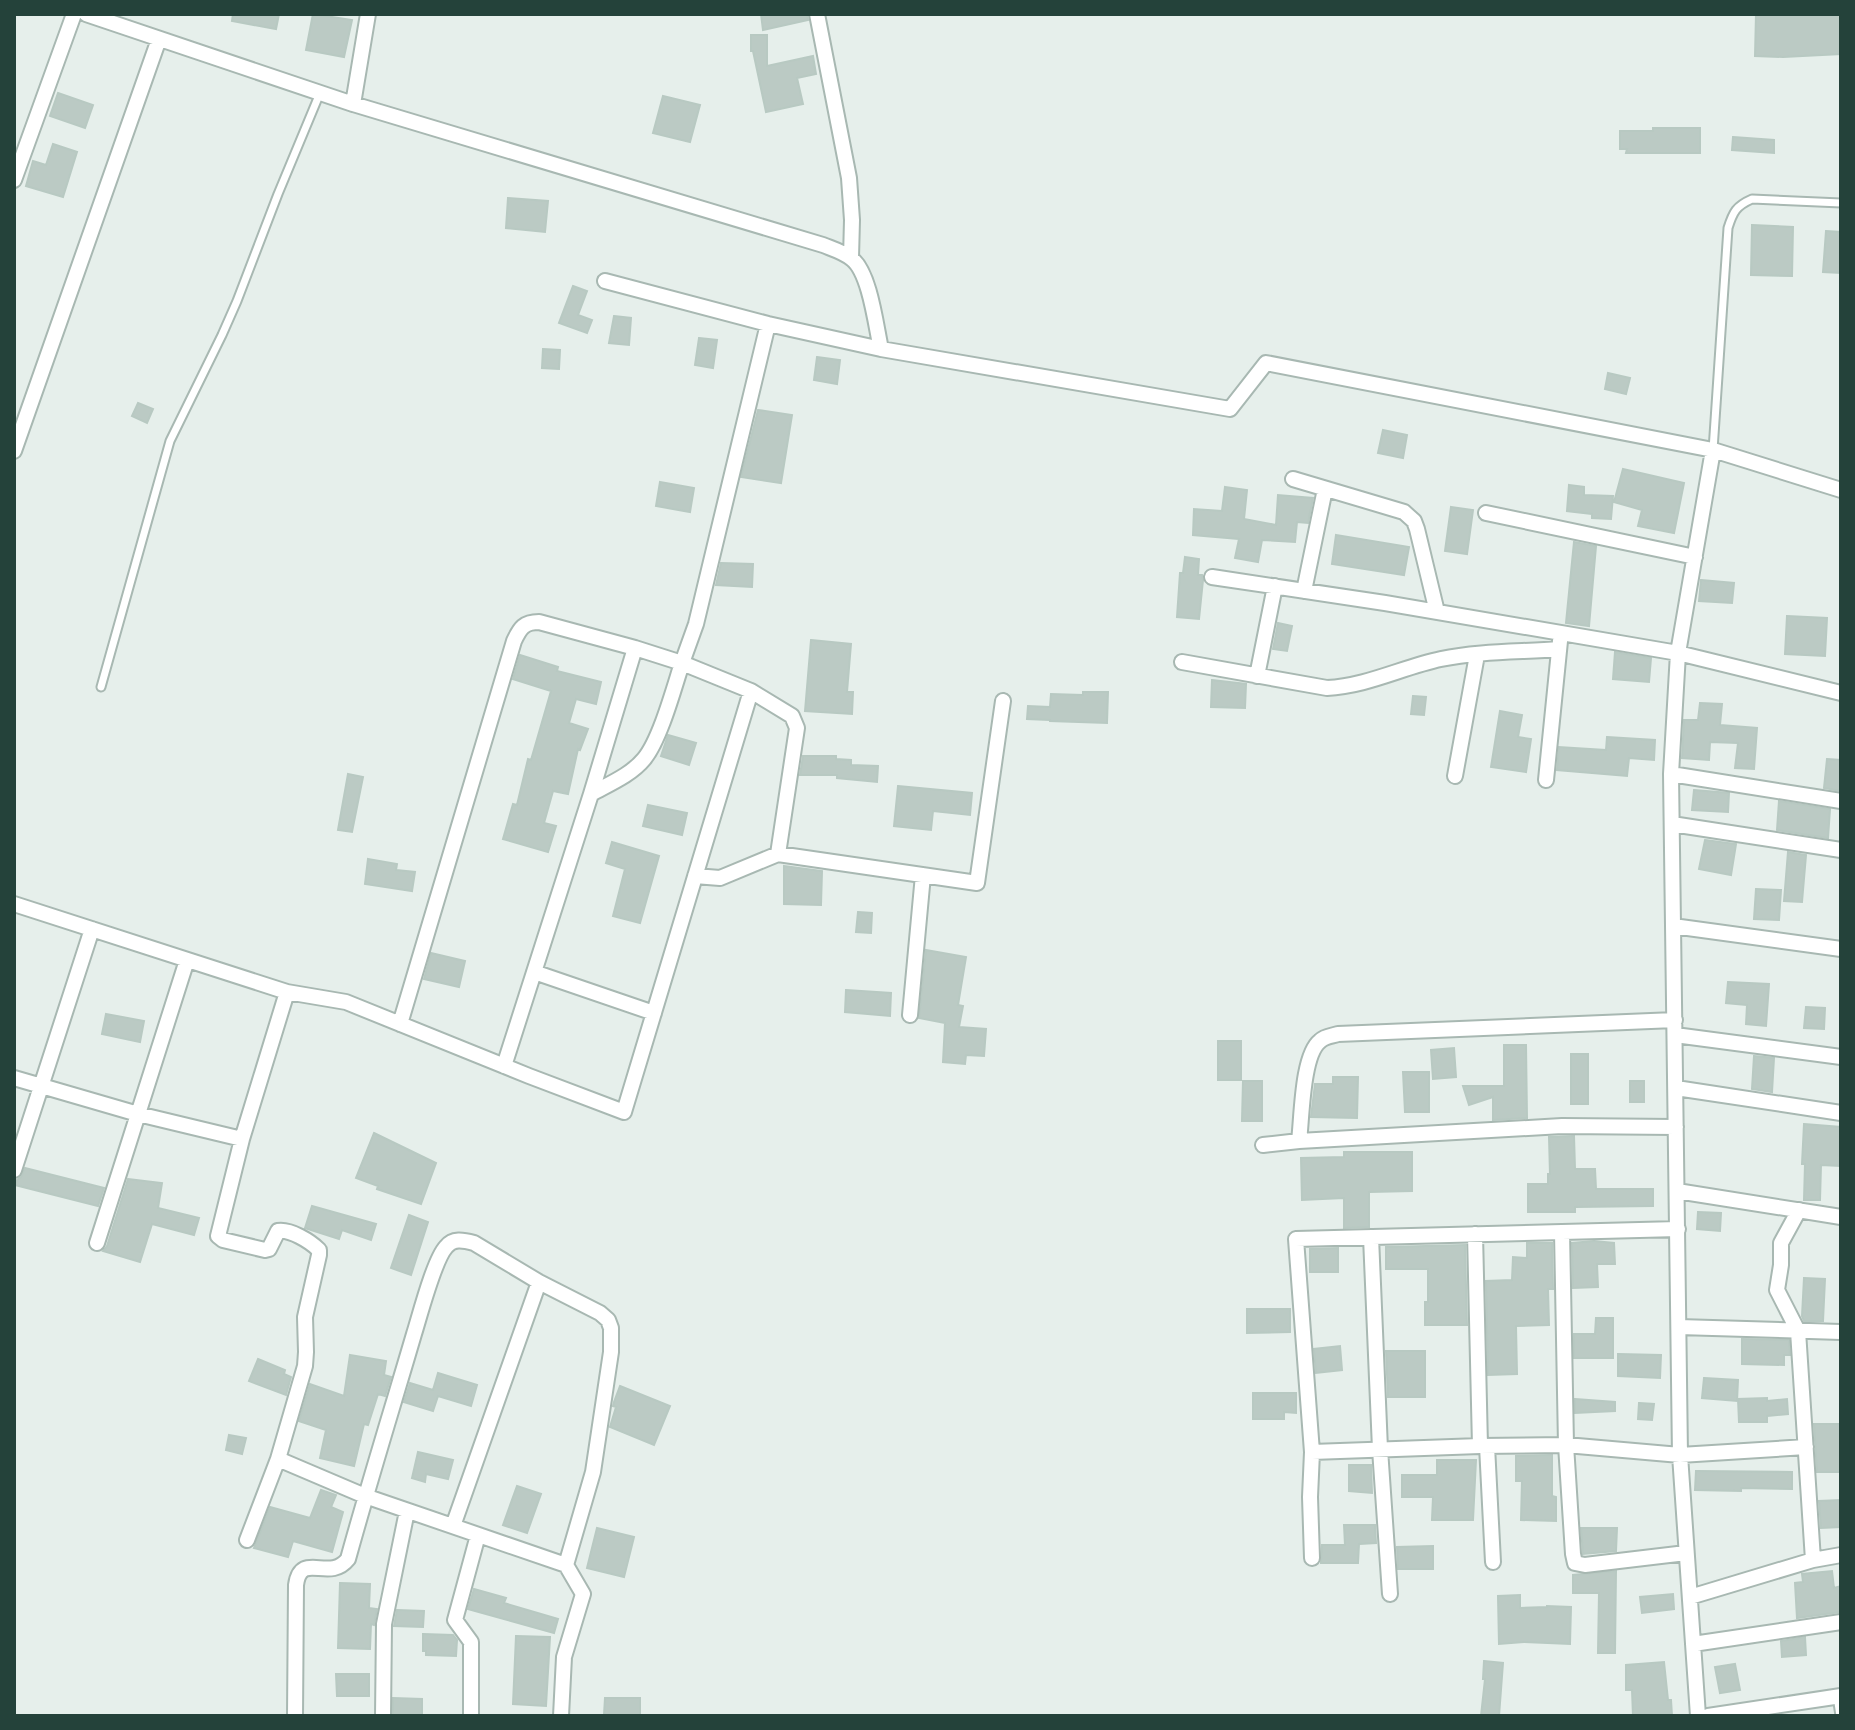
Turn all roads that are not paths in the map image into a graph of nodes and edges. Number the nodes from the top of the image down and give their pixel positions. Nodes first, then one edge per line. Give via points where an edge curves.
1 (74, 14) edge
2 (86, 14) edge
3 (368, 14) edge
4 (817, 14) edge
5 (159, 39) junction
6 (320, 93) junction
7 (353, 104) junction
8 (14, 180) edge
9 (1841, 203) edge
10 (851, 258) junction
11 (605, 281) dead end
12 (768, 324) junction
13 (881, 349) junction
14 (1713, 450) junction
15 (14, 451) edge
16 (1293, 479) dead end
17 (1325, 489) junction
18 (1841, 490) edge
19 (1486, 513) dead end
20 (1695, 557) junction
21 (1212, 577) dead end
22 (1275, 586) junction
23 (1304, 591) junction
24 (1437, 612) junction
25 (1561, 633) junction
26 (635, 648) junction
27 (1559, 649) junction
28 (1678, 653) junction
29 (1477, 655) junction
30 (1182, 662) dead end
31 (682, 663) junction
32 (1257, 676) junction
33 (101, 687) dead end
34 (751, 691) junction
35 (1841, 693) edge
36 (1003, 701) dead end
37 (1671, 774) junction
38 (1455, 776) dead end
39 (1546, 780) dead end
40 (591, 794) junction
41 (1841, 801) edge
42 (1672, 824) junction
43 (1841, 850) edge
44 (778, 854) junction
45 (923, 875) junction
46 (695, 876) junction
47 (14, 904) edge
48 (1673, 926) junction
49 (92, 929) junction
50 (1841, 949) edge
51 (187, 960) junction
52 (534, 972) junction
53 (287, 992) junction
54 (654, 1013) junction
55 (910, 1015) dead end
56 (400, 1024) junction
57 (1675, 1028) junction
58 (1841, 1057) edge
59 (504, 1066) junction
60 (14, 1078) edge
61 (41, 1086) junction
62 (1676, 1088) junction
63 (1841, 1113) edge
64 (138, 1114) junction
65 (1676, 1127) junction
66 (242, 1139) junction
67 (1299, 1141) junction
68 (1263, 1145) dead end
69 (14, 1170) edge
70 (1677, 1191) junction
71 (1799, 1210) junction
72 (1841, 1217) edge
73 (1678, 1229) junction
74 (1562, 1232) junction
75 (1475, 1234) junction
76 (1371, 1237) junction
77 (97, 1243) dead end
78 (539, 1282) junction
79 (1679, 1327) junction
80 (1798, 1331) junction
81 (1841, 1332) edge
82 (1566, 1445) junction
83 (1484, 1446) junction
84 (1806, 1447) junction
85 (1380, 1449) junction
86 (1312, 1452) junction
87 (1680, 1455) junction
88 (278, 1459) junction
89 (365, 1496) junction
90 (407, 1511) junction
91 (453, 1526) junction
92 (478, 1535) junction
93 (247, 1540) dead end
94 (1686, 1553) junction
95 (1841, 1555) edge
96 (1312, 1558) dead end
97 (1813, 1560) junction
98 (1493, 1562) dead end
99 (566, 1565) junction
100 (1390, 1594) dead end
101 (1690, 1597) junction
102 (1841, 1622) edge
103 (1693, 1644) junction
104 (1839, 1696) edge
105 (295, 1716) edge
106 (383, 1716) edge
107 (471, 1716) edge
108 (561, 1716) edge
109 (1698, 1716) edge
110 (1708, 1716) edge
111 (1840, 1716) edge

1 - 8 street
2 - 5 street
3 - 7 street
4 - 10 street via 849,178
5 - 6 street
5 - 15 street
6 - 7 street
6 - 33 lane via 237,301 170,441
7 - 10 street via 823,245
9 - 14 lane via 1752,199 1732,214
10 - 13 street via 866,281
11 - 12 street
12 - 13 street
12 - 31 street
13 - 14 street via 1230,409 1266,363
14 - 18 street
14 - 20 street
16 - 17 street
17 - 23 street
17 - 24 street via 1404,512 1414,521
19 - 20 street
20 - 28 street
21 - 22 street
22 - 23 street
22 - 32 street
23 - 24 street
24 - 25 street
25 - 27 street
25 - 28 street
26 - 31 street
26 - 40 street
26 - 56 street via 539,622 519,629
27 - 29 street
27 - 39 street
28 - 35 street
28 - 37 street
29 - 32 street via 1445,658 1346,687
29 - 38 street
30 - 32 street
31 - 34 street
31 - 40 street via 646,757
34 - 44 street via 792,716 797,728
34 - 46 street
36 - 45 street via 977,883
37 - 41 street
37 - 42 street
40 - 52 street
42 - 43 street
42 - 48 street
44 - 45 street
44 - 46 street via 720,878
45 - 55 street
46 - 54 street
47 - 49 street
48 - 50 street
48 - 57 street
49 - 51 street
49 - 61 street
51 - 53 street
51 - 64 street
52 - 54 street
52 - 59 street
53 - 56 street via 346,1002
53 - 66 street
54 - 59 street via 624,1112
56 - 59 street
57 - 58 street
57 - 62 street
57 - 67 street via 1325,1037 1308,1059
60 - 61 street
61 - 64 street
61 - 69 street
62 - 63 street
62 - 65 street
64 - 66 street
64 - 77 street
65 - 67 street via 1562,1126
65 - 70 street
66 - 88 street via 219,1237 265,1250 284,1230 319,1250 305,1317 305,1366
67 - 68 street
70 - 71 street
70 - 73 street
71 - 72 street
71 - 80 street via 1781,1243 1777,1290
73 - 74 street
73 - 79 street
74 - 75 street
74 - 82 street
75 - 76 street
75 - 83 street
76 - 85 street
76 - 86 street via 1296,1239
78 - 89 street via 474,1243 455,1241 442,1251
78 - 91 street
78 - 99 street via 600,1313 611,1328 593,1472
79 - 80 street
79 - 87 street
80 - 81 street
80 - 84 street
82 - 83 street
82 - 87 street
82 - 94 street via 1575,1563
83 - 85 street
83 - 98 street
84 - 87 street
84 - 97 street
85 - 86 street
85 - 100 street
86 - 96 street
87 - 94 street
88 - 89 street
88 - 93 street
89 - 90 street
89 - 105 street via 343,1566 302,1569 298,1574
90 - 91 street
90 - 106 street via 384,1624
91 - 92 street
92 - 99 street
92 - 107 street via 455,1620 471,1642
94 - 101 street
95 - 97 street
97 - 101 street
99 - 108 street via 583,1594 564,1657
101 - 103 street
102 - 103 street
103 - 109 street
104 - 110 street
104 - 111 lane

